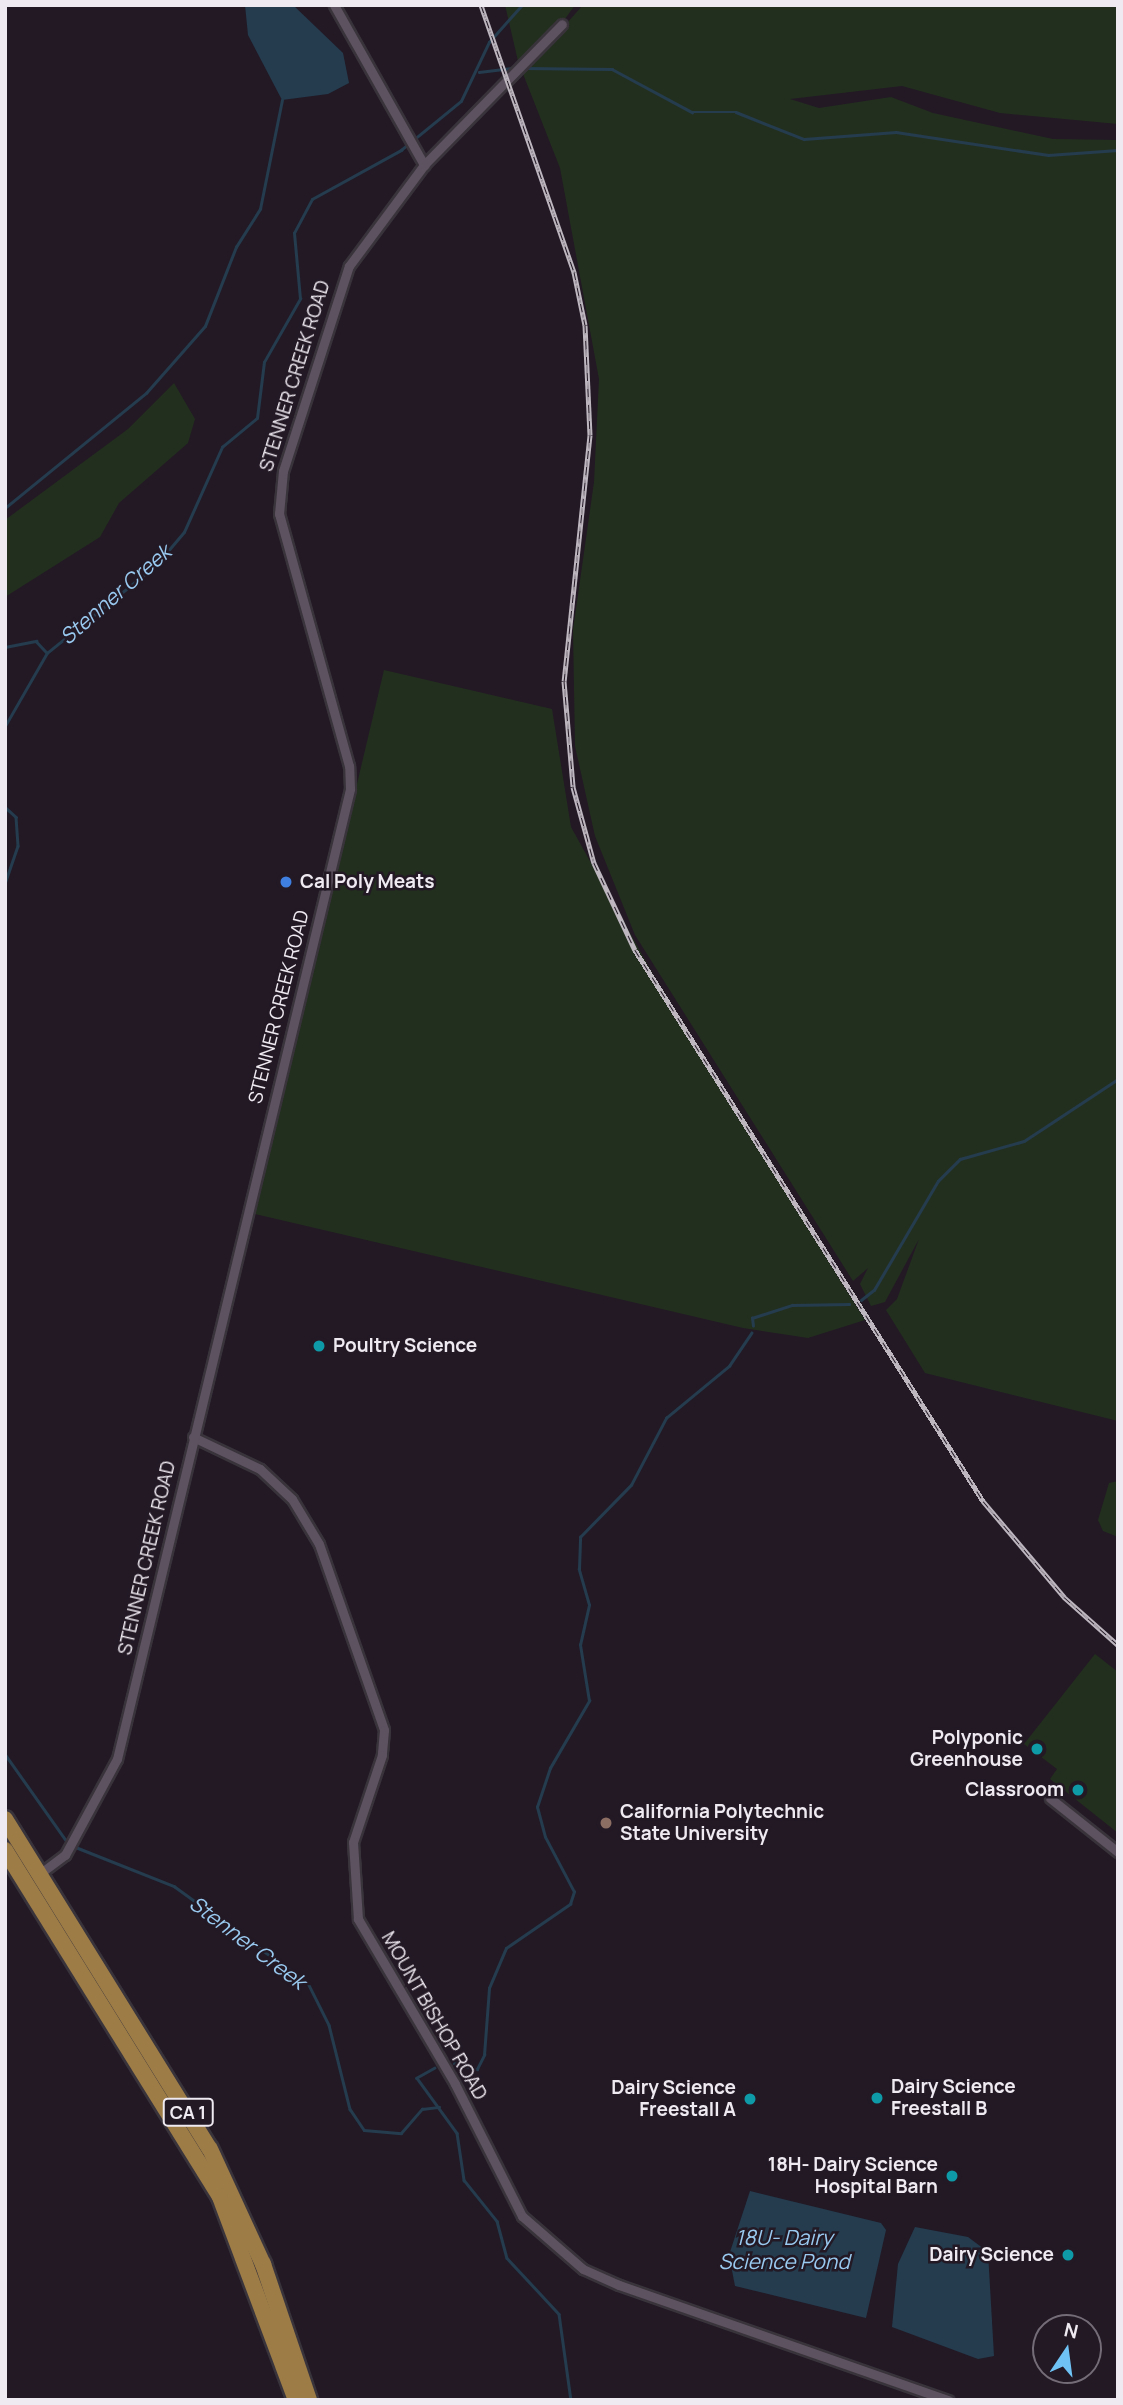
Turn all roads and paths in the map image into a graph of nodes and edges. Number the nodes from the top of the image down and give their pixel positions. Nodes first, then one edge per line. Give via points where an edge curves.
1 (334, 5) edge
2 (562, 24) dead end
3 (424, 164) junction
4 (193, 1437) junction
5 (1050, 1798) dead end
6 (5, 1819) edge
7 (5, 1850) edge
8 (1118, 1852) edge
9 (33, 1878) junction
10 (296, 2400) edge
11 (309, 2400) edge
12 (948, 2400) edge

1 - 3 street
2 - 3 street, STENNER CREEK ROAD
3 - 4 street, STENNER CREEK ROAD via 342,279 279,494 349,766 349,789
4 - 9 street, STENNER CREEK ROAD via 117,1759 77,1838 65,1855
4 - 12 street, MOUNT BISHOP ROAD via 260,1469 292,1499 319,1544 384,1730 382,1755 353,1842 358,1919 455,2084 522,2216 583,2269 619,2285
5 - 8 street
6 - 9 highway, CA 1
7 - 9 highway, CA 1
9 - 10 highway, CA 1 via 215,2187 270,2316
9 - 11 highway, CA 1 via 226,2181 278,2302

